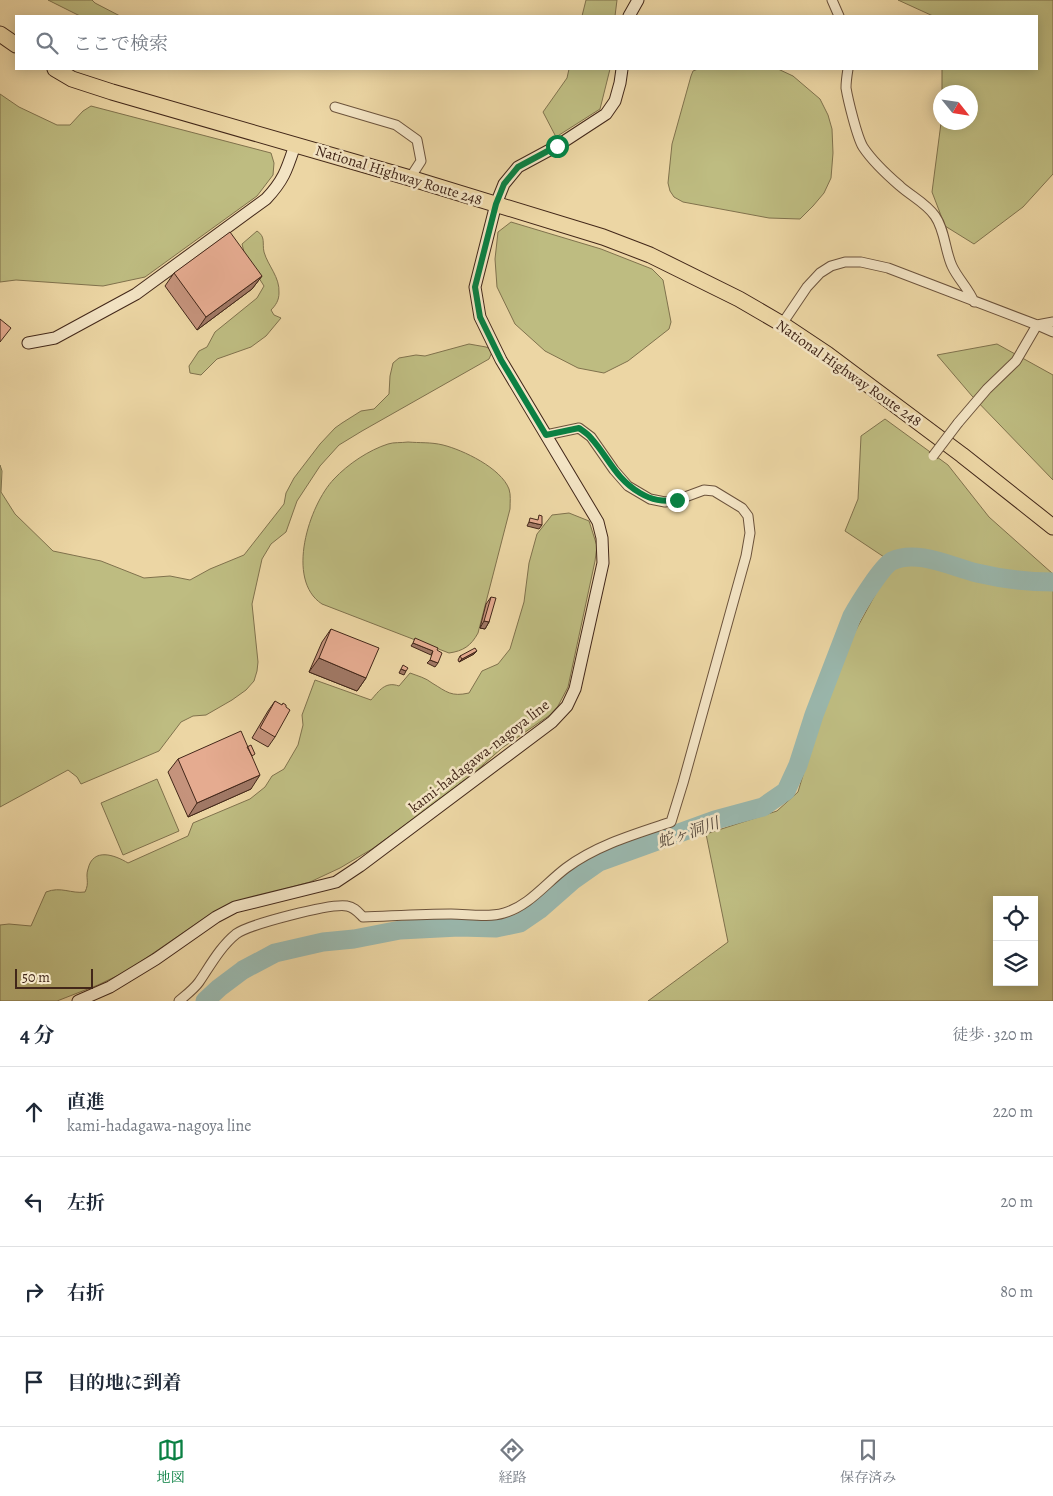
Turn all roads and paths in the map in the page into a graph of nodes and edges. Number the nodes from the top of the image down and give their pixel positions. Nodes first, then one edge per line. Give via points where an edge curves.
1 (638, 0) edge
2 (832, 0) edge
3 (630, 15) edge
4 (839, 15) edge
5 (0, 34) edge
6 (15, 44) edge
7 (57, 70) edge
8 (622, 70) edge
9 (848, 70) edge
10 (335, 107) dead end
11 (295, 144) junction
12 (410, 178) junction
13 (496, 204) junction
14 (974, 302) junction
15 (1053, 322) edge
16 (782, 324) junction
17 (1037, 325) junction
18 (1053, 332) edge
19 (28, 343) dead end
20 (546, 435) junction
21 (933, 456) dead end
22 (1053, 527) edge
23 (78, 1001) edge
24 (180, 1001) edge

1 - 3 main road
2 - 4 street
5 - 6 highway
7 - 11 highway, National Highway Route 248 via 72,79 112,92
8 - 13 main road, kami-hadagawa-nagoya line via 615,101 606,114 518,167 504,184
9 - 14 street via 846,87 862,145 887,175 935,217 953,269
10 - 12 street via 396,125 417,140 421,161
11 - 12 highway, National Highway Route 248
11 - 19 main road via 278,187 266,200 136,294 54,338
12 - 13 highway, National Highway Route 248
13 - 16 highway, National Highway Route 248 via 650,255
13 - 20 main road, kami-hadagawa-nagoya line via 475,287 480,317 501,360
14 - 16 street via 888,268 845,262 820,273
14 - 17 street
15 - 17 street
16 - 22 highway, National Highway Route 248 via 962,455
17 - 18 street
17 - 21 street, bridge via 1016,361 987,389
20 - 23 main road, kami-hadagawa-nagoya line via 598,522 602,538 603,563 575,688 567,706 552,722 336,882 235,907 110,987
20 - 24 street via 579,428 590,437 628,486 650,499 664,502 704,490 714,491 742,508 748,516 750,533 746,556 671,822 632,834 590,853 532,898 503,913 363,917 350,906 342,906 255,925 231,940 198,984

